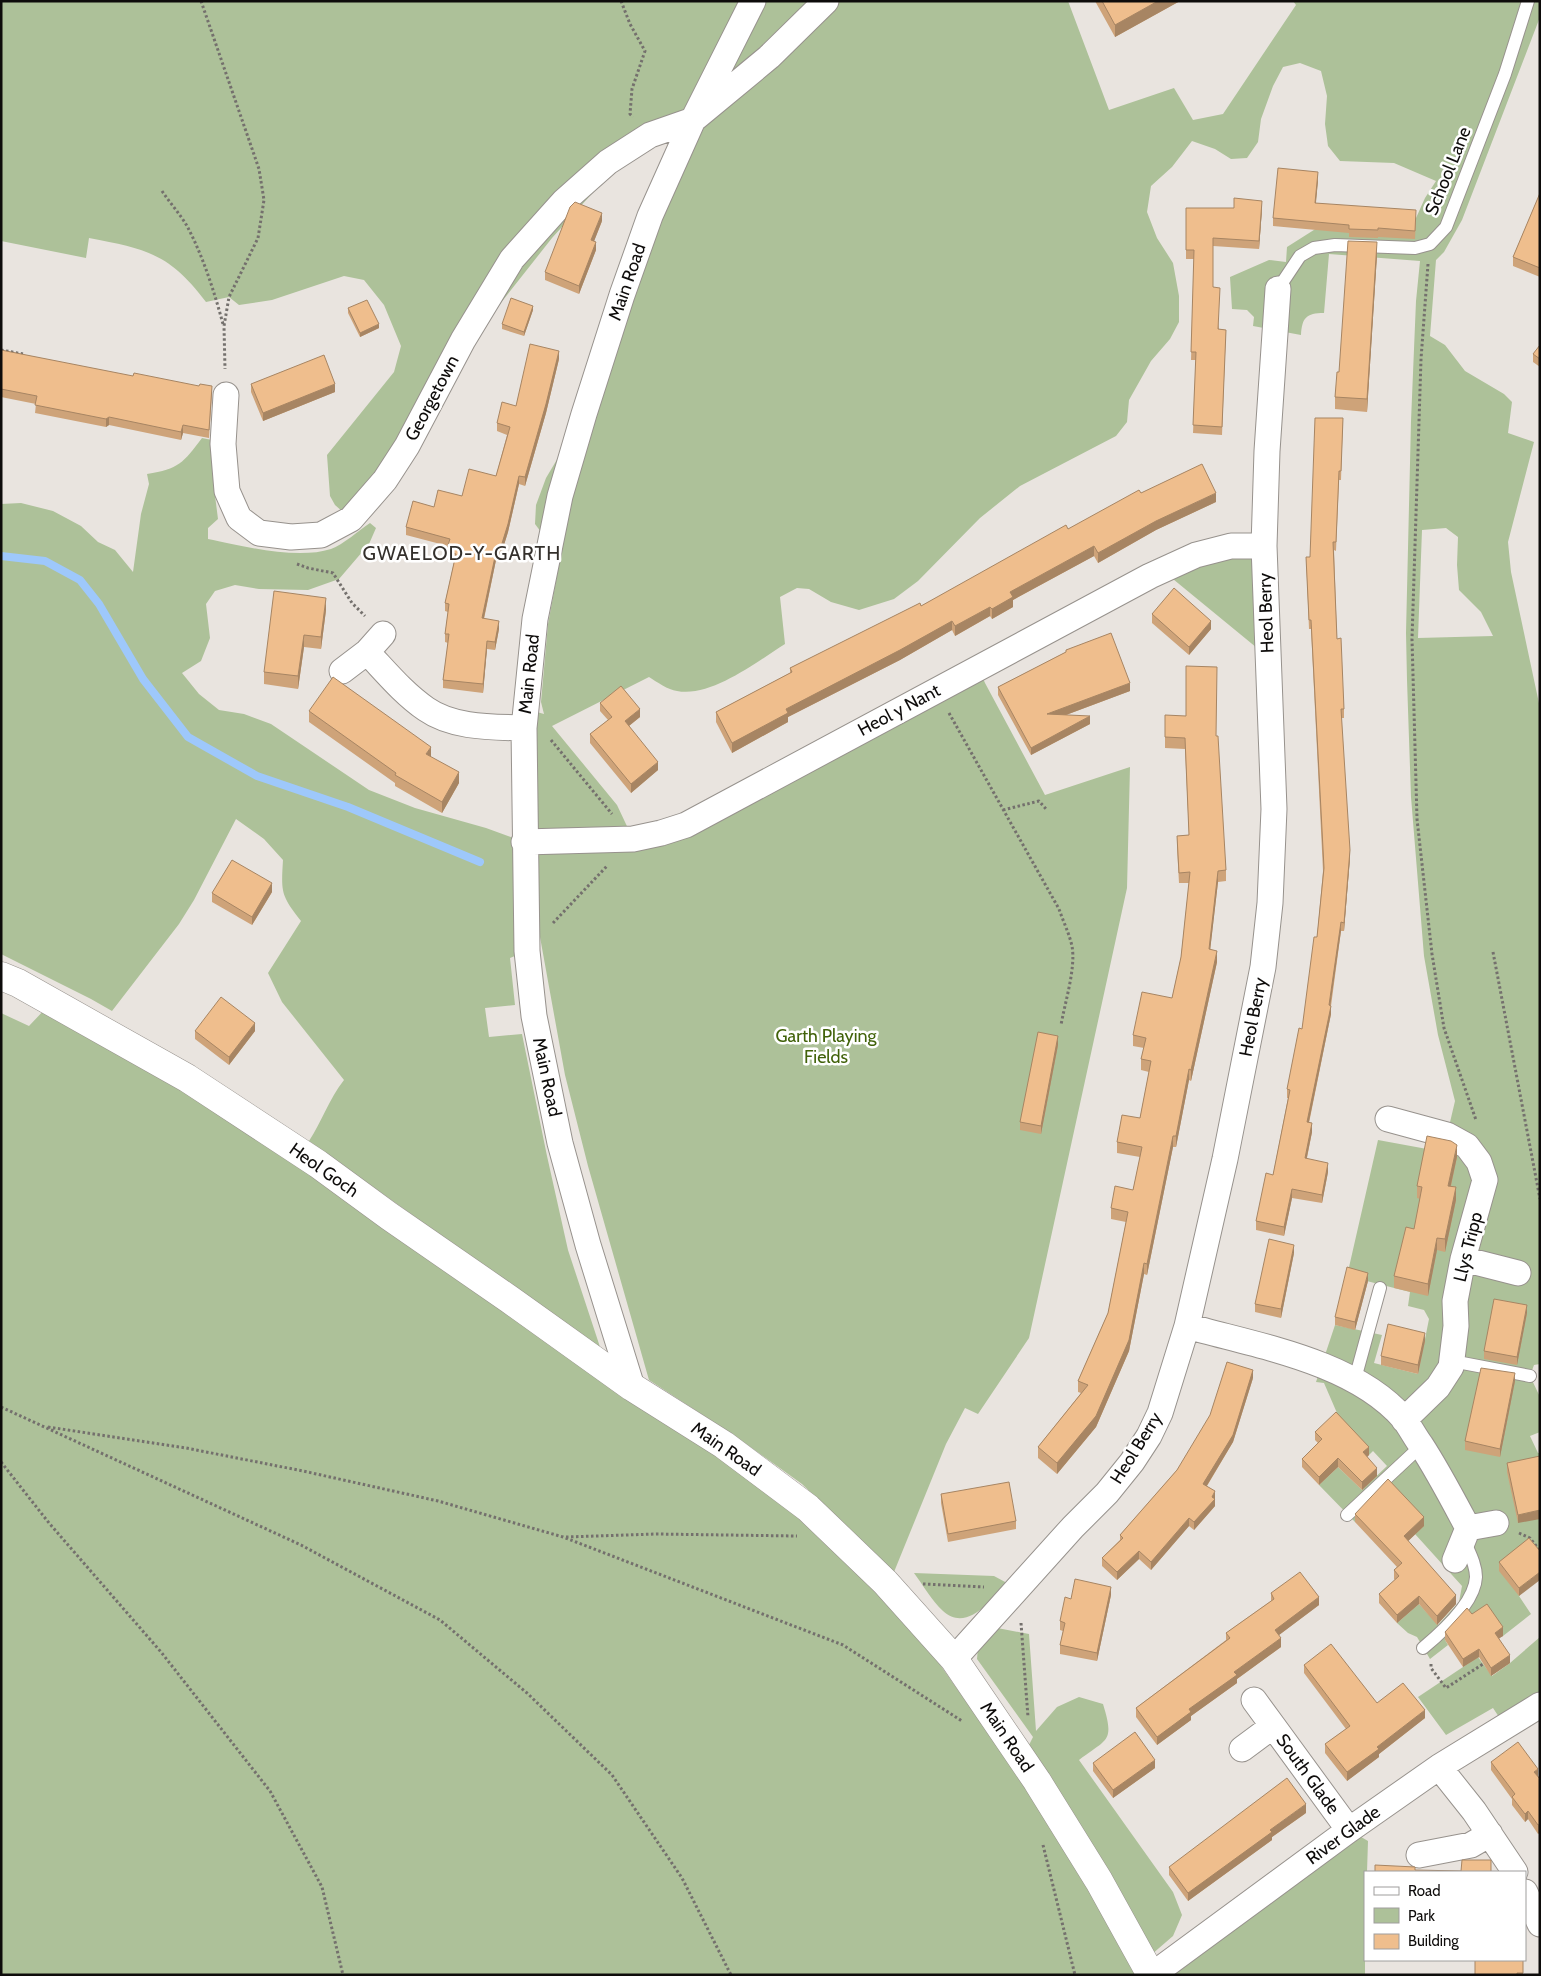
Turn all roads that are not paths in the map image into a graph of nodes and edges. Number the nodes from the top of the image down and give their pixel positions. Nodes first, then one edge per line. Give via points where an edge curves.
1 (753, 1) edge
2 (826, 1) edge
3 (1528, 1) edge
4 (693, 120) junction
5 (1278, 289) joint
6 (226, 395) road end
7 (1264, 546) junction
8 (342, 671) dead end
9 (524, 728) junction
10 (524, 842) junction
11 (1, 976) edge
12 (1388, 1119) dead end
13 (1462, 1259) junction
14 (1518, 1273) dead end
15 (1380, 1288) dead end
16 (1187, 1326) junction
17 (1452, 1361) junction
18 (1530, 1376) dead end
19 (1355, 1379) junction
20 (632, 1387) junction
21 (1404, 1420) junction
22 (1421, 1446) junction
23 (1347, 1515) dead end
24 (1496, 1523) dead end
25 (1462, 1542) junction
26 (1423, 1648) road end
27 (954, 1659) junction
28 (1254, 1700) dead end
29 (1540, 1705) edge
30 (1273, 1726) junction
31 (1242, 1749) dead end
32 (1439, 1767) junction
33 (1349, 1830) junction
34 (1490, 1834) junction
35 (1419, 1855) dead end
36 (1514, 1871) edge
37 (1526, 1894) edge
38 (1540, 1924) edge
39 (1152, 1975) edge

1 - 4 street, Main Road
2 - 4 street via 769,57
3 - 5 lane, School Lane via 1446,226 1430,244 1415,248 1335,245 1314,248 1300,256
4 - 6 street, Georgetown via 650,135 608,162 564,201 512,259 463,340 407,446 385,480 351,520 321,535 291,537 259,533 239,518 227,492 223,444
4 - 9 street, Main Road via 650,216 560,496 535,619
5 - 7 street, Heol Berry
7 - 10 street, Heol y Nant via 1231,546 1196,555 1150,576 686,825 632,839
7 - 16 street, Heol Berry via 1274,809 1264,967
8 - 9 street via 375,643 404,692 427,710 459,722
9 - 10 street, Main Road
10 - 20 street, Main Road via 527,951 534,1016 563,1152
11 - 20 street, Heol Goch via 187,1078 318,1164
12 - 13 street, Llys Tripp via 1447,1135 1468,1146 1480,1162 1485,1180
13 - 14 street
13 - 17 street, Llys Tripp via 1455,1301
15 - 19 lane
16 - 19 street via 1301,1358
16 - 27 street, Heol Berry via 1160,1413 1132,1462
17 - 18 lane
17 - 21 street, Llys Tripp via 1438,1387
19 - 21 street
20 - 27 street, Main Road via 724,1445 808,1508 885,1582
21 - 22 street
22 - 23 lane
22 - 25 street via 1430,1458
24 - 25 street
25 - 26 lane via 1474,1564 1476,1578 1473,1590 1446,1629
27 - 39 street, Main Road via 1037,1781
28 - 30 street
29 - 32 street, River Glade
30 - 31 street, South Glade
30 - 33 street, South Glade
32 - 33 street, River Glade
32 - 34 street
33 - 39 street, River Glade
34 - 35 street via 1471,1845
34 - 36 street
37 - 38 street

